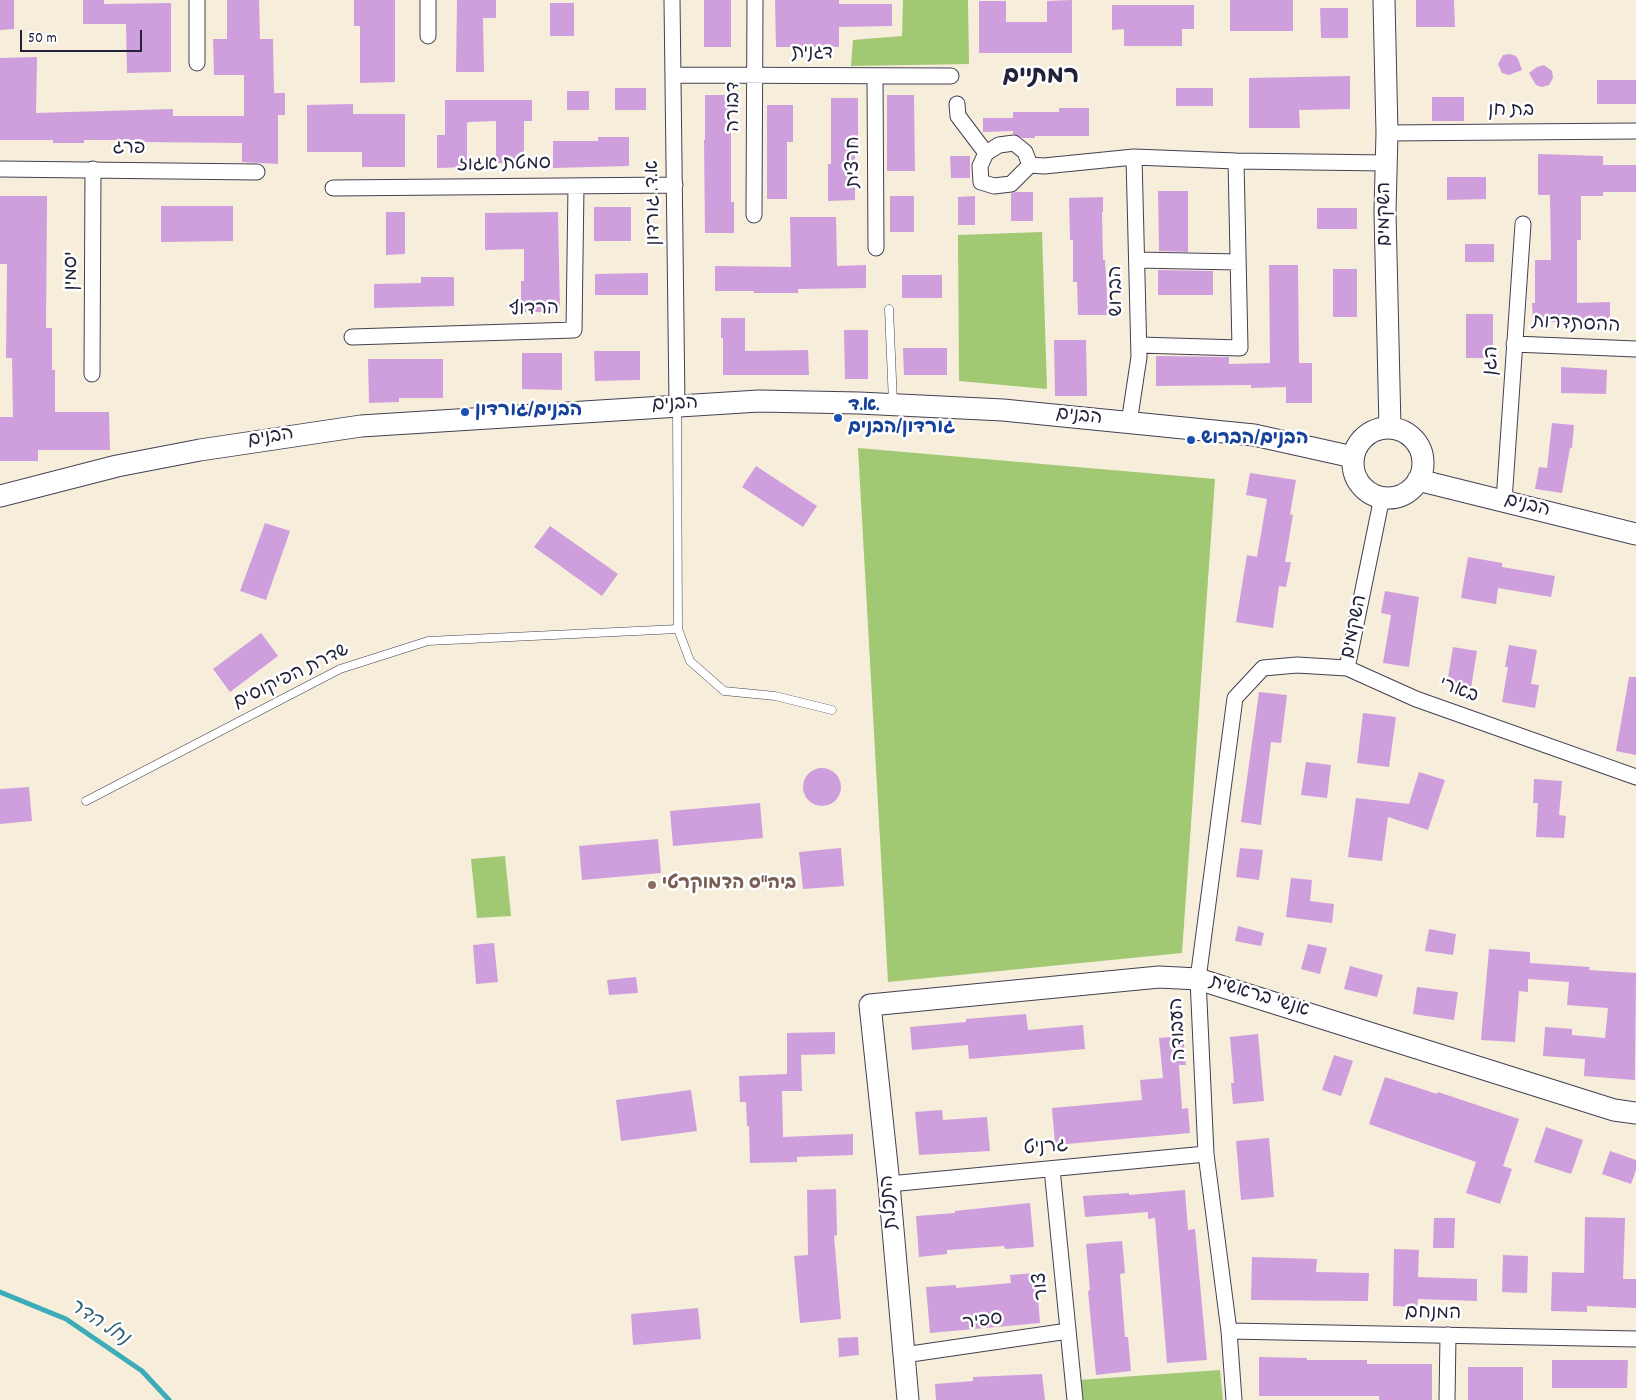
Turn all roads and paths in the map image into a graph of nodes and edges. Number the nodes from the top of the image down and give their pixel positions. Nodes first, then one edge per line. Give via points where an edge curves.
1 (197, 0) edge
2 (428, 0) edge
3 (672, 0) edge
4 (755, 0) edge
5 (1384, 0) edge
6 (428, 36) dead end
7 (197, 63) dead end
8 (755, 74) junction
9 (673, 75) junction
10 (875, 76) junction
11 (951, 76) dead end
12 (957, 104) dead end
13 (1636, 132) edge
14 (1387, 134) junction
15 (986, 153) junction
16 (1134, 157) junction
17 (1236, 161) junction
18 (1386, 163) junction
19 (1030, 165) junction
20 (0, 169) edge
21 (93, 169) junction
22 (258, 172) dead end
23 (674, 185) junction
24 (576, 186) junction
25 (333, 188) dead end
26 (754, 215) dead end
27 (1523, 224) dead end
28 (876, 248) dead end
29 (1137, 260) junction
30 (1238, 262) junction
31 (889, 309) dead end
32 (352, 337) dead end
33 (1514, 344) junction
34 (1139, 345) junction
35 (1636, 349) edge
36 (92, 374) dead end
37 (677, 405) junction
38 (893, 405) junction
39 (1129, 423) junction
40 (1390, 428) junction
41 (1353, 457) junction
42 (1418, 480) junction
43 (0, 496) edge
44 (1382, 497) junction
45 (1504, 501) junction
46 (1636, 534) edge
47 (678, 629) junction
48 (1263, 668) joint
49 (1347, 668) junction
50 (832, 710) dead end
51 (1636, 777) edge
52 (86, 801) dead end
53 (1198, 979) junction
54 (870, 1005) joint
55 (1636, 1113) edge
56 (1206, 1154) junction
57 (1052, 1169) junction
58 (889, 1184) junction
59 (1068, 1331) junction
60 (1230, 1331) junction
61 (1448, 1336) junction
62 (1636, 1339) edge
63 (904, 1355) junction
64 (908, 1400) edge
65 (1075, 1400) edge
66 (1234, 1400) edge
67 (1447, 1400) edge

1 - 7 street
2 - 6 street
3 - 9 street, א.ד. גורדון
4 - 8 street, דבורה
5 - 14 street, השקמים
8 - 9 street, דגנית
8 - 10 street, דגנית
8 - 26 street, דבורה
9 - 23 street, א.ד. גורדון
10 - 11 street, דגנית
10 - 28 street, חרצית
12 - 15 street via 958,116
13 - 14 street, בת חן
14 - 18 street, השקמים
15 - 19 street via 998,145 1014,143 1025,152
15 - 19 street via 980,166 981,182 994,186 1011,184
16 - 17 street
16 - 19 street
16 - 29 street, הברוש
17 - 18 street
17 - 30 street
18 - 40 street, השקמים
20 - 21 street, פרג
21 - 22 street, פרג
21 - 36 street, יסמין
23 - 24 street, סמטת אגוז
23 - 37 street, א.ד. גורדון
24 - 25 street, סמטת אגוז
24 - 32 street, הרדוף via 574,330
27 - 33 street, הגן
29 - 30 street
29 - 34 street, הברוש
30 - 34 street via 1240,348
31 - 38 lane
33 - 35 street, ההסתדרות
33 - 45 street, הגן
34 - 39 street, הברוש
37 - 38 street, הבנים via 759,401
37 - 43 street, הבנים via 361,426 117,466
37 - 47 lane
38 - 39 street, הבנים via 1003,410
39 - 41 street, הבנים via 1254,435
40 - 41 street via 1370,432 1356,447
40 - 42 street via 1401,430 1418,446 1422,468
41 - 44 street via 1356,479 1372,494
42 - 44 street via 1403,494
42 - 45 street, הבנים
44 - 49 street, השקמים
45 - 46 street, הבנים
47 - 50 lane via 690,661 724,692 775,696
47 - 52 lane, שדרת הפיקוסים via 428,641 340,670
48 - 49 street, בארי
48 - 53 street, העבודה via 1235,698
49 - 51 street, בארי via 1416,699
53 - 54 street, אנשי בראשית via 1159,977
53 - 55 street, אנשי בראשית via 1614,1110
53 - 56 street, העבודה
54 - 58 street, התכלת
56 - 57 street, גרניט
56 - 60 street, העבודה
57 - 58 street, גרניט
57 - 59 street, צור
58 - 63 street, התכלת
59 - 63 street, ספיר
59 - 65 street, צור
60 - 61 street, המנחם
60 - 66 street, העבודה
61 - 62 street, המנחם
61 - 67 street
63 - 64 street, התכלת

